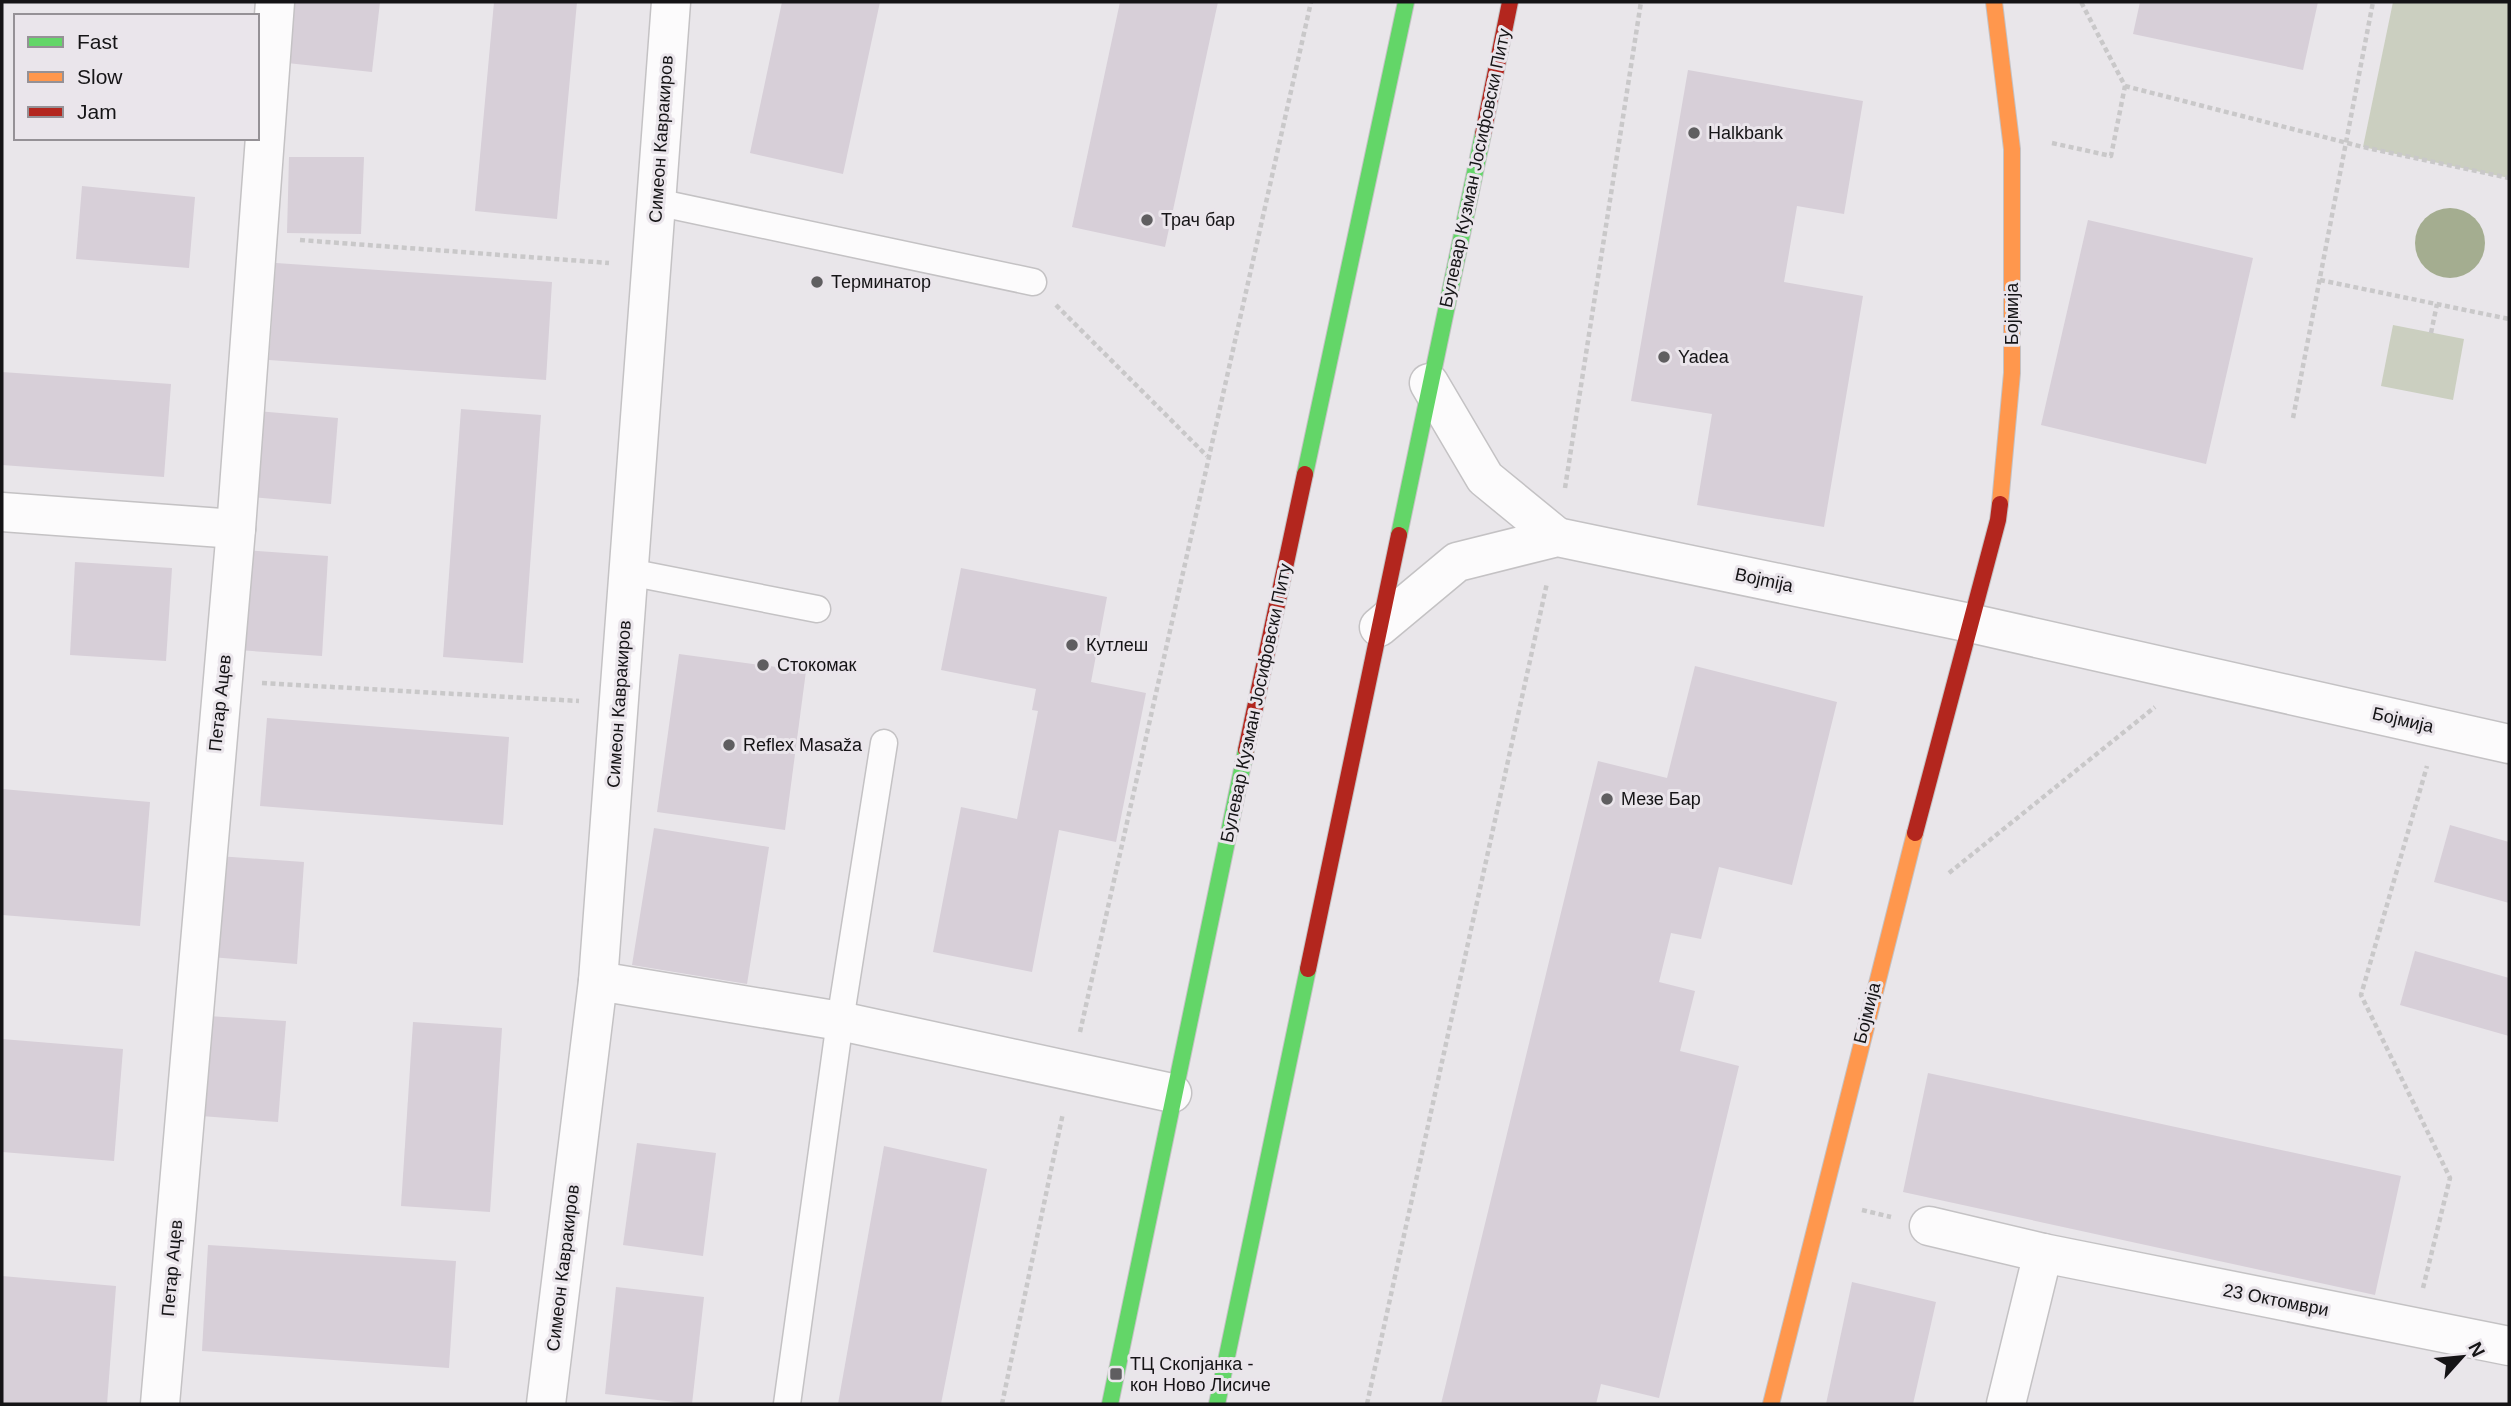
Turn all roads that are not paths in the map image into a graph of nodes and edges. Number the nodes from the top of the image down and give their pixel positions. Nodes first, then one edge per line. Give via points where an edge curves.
1 (275, 2) edge
2 (671, 2) edge
3 (1406, 2) edge
4 (1510, 2) edge
5 (1994, 2) edge
6 (656, 202) junction
7 (1033, 282) road end
8 (1429, 383) junction
9 (2, 512) edge
10 (236, 529) junction
11 (1557, 537) junction
12 (629, 572) junction
13 (817, 609) dead end
14 (1970, 623) junction
15 (1379, 627) junction
16 (884, 743) dead end
17 (2509, 744) edge
18 (598, 981) junction
19 (840, 1021) junction
20 (1172, 1093) junction
21 (1929, 1226) road end
22 (2043, 1253) junction
23 (2509, 1346) edge
24 (160, 1404) edge
25 (546, 1404) edge
26 (787, 1404) edge
27 (1110, 1404) edge
28 (1217, 1404) edge
29 (1771, 1404) edge
30 (2006, 1404) edge

1 - 10 street, Петар Ацев
2 - 6 street, Симеон Кавракиров
3 - 20 street, Булевар Кузман Јосифовски Питу
4 - 8 street, Булевар Кузман Јосифовски Питу
5 - 14 street, Бојмија via 2010,133 2012,373 1998,520
6 - 7 lane
6 - 12 street, Симеон Кавракиров
8 - 11 street via 1485,478
8 - 15 street, Булевар Кузман Јосифовски Питу
9 - 10 street
10 - 24 street, Петар Ацев
11 - 14 street, Bojmija
11 - 15 street via 1457,562
12 - 13 lane
12 - 18 street, Симеон Кавракиров
14 - 17 street, Бојмија
14 - 29 street, Бојмија via 1884,946
15 - 28 street, Булевар Кузман Јосифовски Питу
16 - 19 lane
18 - 19 street
18 - 25 street, Симеон Кавракиров
19 - 20 street
19 - 26 lane
20 - 27 street, Булевар Кузман Јосифовски Питу
21 - 22 street, 23 Октомври
22 - 23 street, 23 Октомври
22 - 30 street

